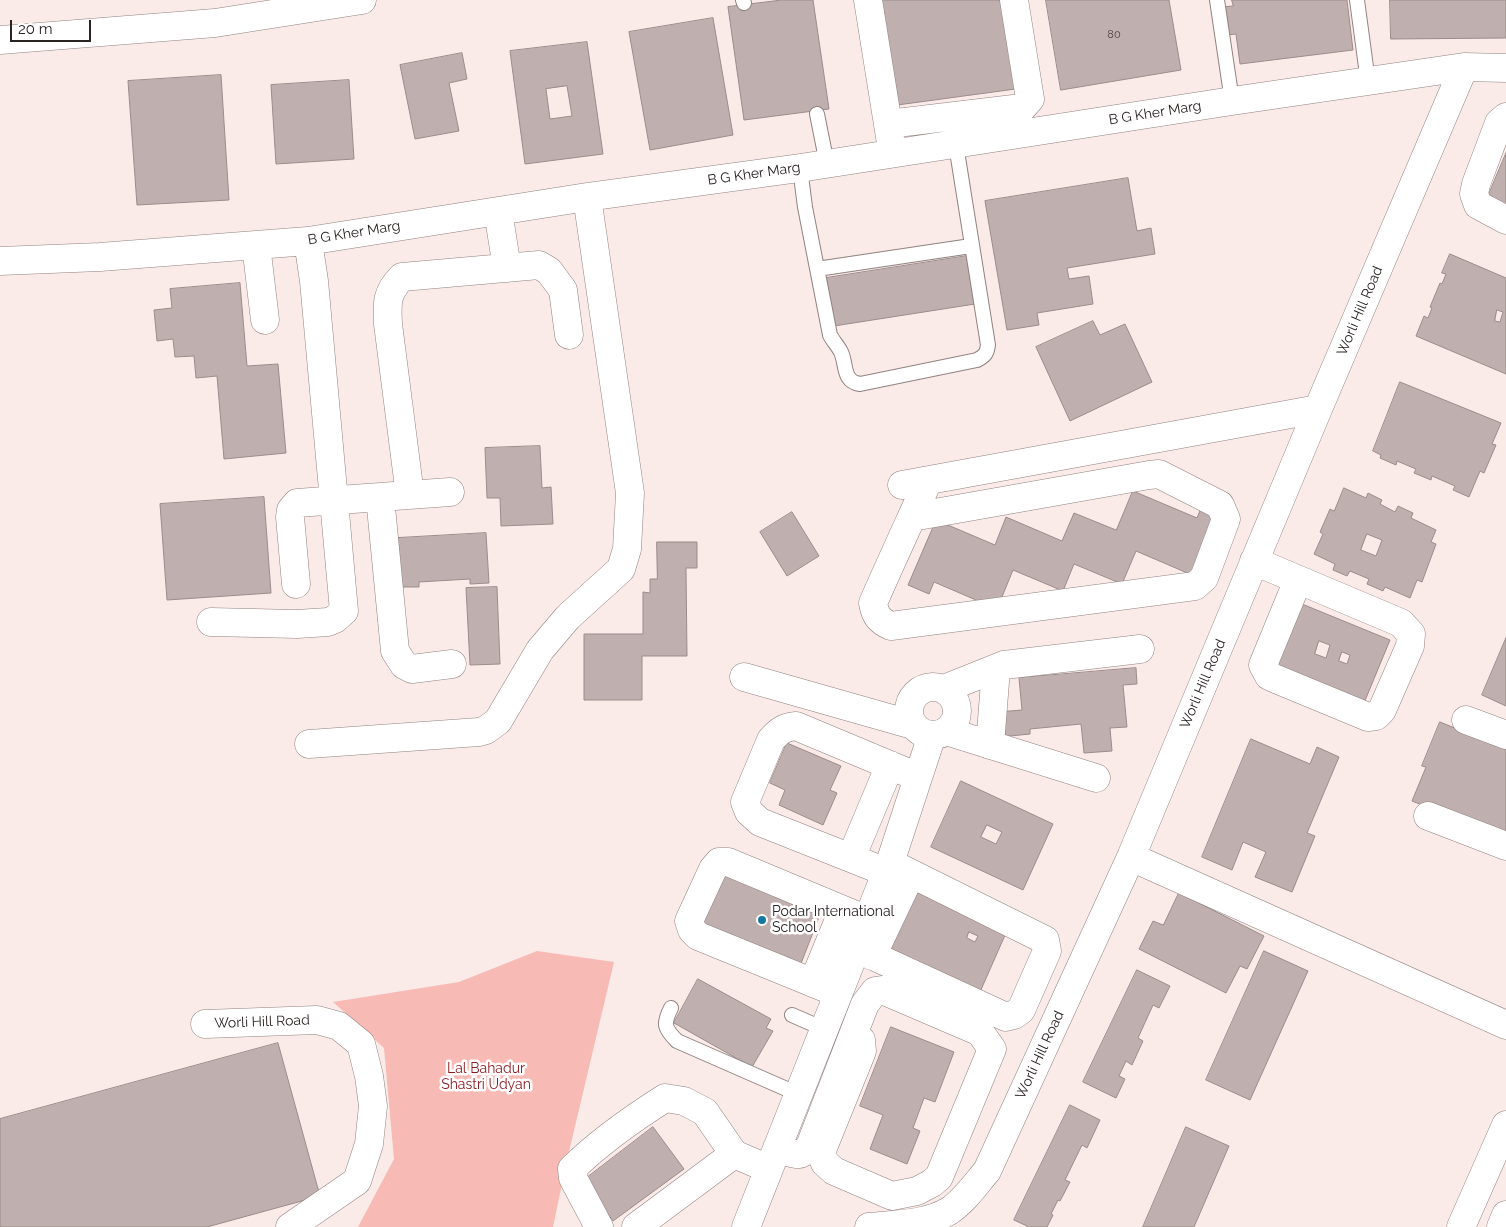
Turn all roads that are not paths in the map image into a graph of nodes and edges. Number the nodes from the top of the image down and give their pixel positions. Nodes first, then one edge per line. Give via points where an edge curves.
1 (362, 0) edge
2 (868, 0) edge
3 (1014, 0) edge
4 (1217, 0) edge
5 (1357, 0) edge
6 (0, 40) edge
7 (1464, 67) junction
8 (1506, 68) edge
9 (1368, 82) junction
10 (1232, 101) junction
11 (817, 114) dead end
12 (1504, 116) edge
13 (888, 124) junction
14 (956, 145) junction
15 (893, 154) junction
16 (826, 164) junction
17 (800, 168) junction
18 (587, 197) junction
19 (498, 211) junction
20 (1506, 220) edge
21 (308, 241) junction
22 (256, 245) junction
23 (972, 246) junction
24 (0, 261) edge
25 (507, 268) junction
26 (817, 269) junction
27 (265, 320) dead end
28 (569, 335) dead end
29 (1318, 409) junction
30 (450, 492) dead end
31 (410, 495) junction
32 (380, 497) junction
33 (334, 500) junction
34 (912, 516) junction
35 (1254, 561) junction
36 (1298, 580) junction
37 (1201, 582) junction
38 (296, 584) dead end
39 (1239, 598) junction
40 (211, 622) dead end
41 (1140, 649) dead end
42 (452, 664) dead end
43 (996, 669) junction
44 (744, 677) dead end
45 (944, 689) junction
46 (1466, 720) dead end
47 (930, 730) junction
48 (1506, 735) edge
49 (309, 744) dead end
50 (990, 745) junction
51 (890, 765) junction
52 (918, 777) junction
53 (1096, 778) dead end
54 (1428, 816) dead end
55 (1506, 846) edge
56 (1131, 857) junction
57 (851, 858) junction
58 (895, 870) junction
59 (855, 915) junction
60 (864, 952) junction
61 (813, 983) junction
62 (836, 998) junction
63 (671, 1008) dead end
64 (792, 1015) dead end
65 (205, 1024) dead end
66 (857, 1025) junction
67 (1506, 1025) edge
68 (824, 1029) junction
69 (798, 1094) junction
70 (1506, 1125) edge
71 (734, 1154) junction
72 (773, 1159) junction
73 (1506, 1215) edge
74 (290, 1227) edge
75 (599, 1227) edge
76 (636, 1227) edge
77 (746, 1227) edge
78 (869, 1227) edge
79 (1461, 1227) edge
80 (1501, 1227) edge

1 - 6 street via 215,23
2 - 13 street
3 - 13 street via 1030,99 1027,104 1022,108
4 - 10 lane
5 - 9 lane
7 - 8 street, B G Kher Marg
7 - 9 street, B G Kher Marg
7 - 29 street, Worli Hill Road
9 - 10 street, B G Kher Marg
10 - 14 street, B G Kher Marg
11 - 16 lane
12 - 20 street via 1474,194 1478,205
13 - 15 street
14 - 15 street, B G Kher Marg
14 - 23 lane
15 - 16 street, B G Kher Marg
16 - 17 street, B G Kher Marg
17 - 18 street, B G Kher Marg
17 - 26 lane
18 - 19 street, B G Kher Marg
18 - 49 street via 630,493 628,549 621,569 553,634 498,721 486,730
19 - 21 street, B G Kher Marg
19 - 25 street
21 - 22 street, B G Kher Marg
21 - 33 street
22 - 24 street, B G Kher Marg
22 - 27 street
23 - 26 lane
23 - 26 lane via 988,344 984,357 860,384 854,383 845,373 840,351 830,335
25 - 28 street via 539,265 549,271 564,290
25 - 31 street via 402,277 391,288 388,324
29 - 34 street via 915,483
29 - 35 street, Worli Hill Road
30 - 31 street
31 - 32 street
32 - 33 street
32 - 42 street via 395,651 404,665 412,669
33 - 38 street via 297,503 291,510
33 - 40 street via 344,611 328,622
34 - 37 street via 1159,474 1220,505 1225,512 1226,519
34 - 37 street via 873,603 879,620 891,626 1195,586
35 - 36 street
35 - 39 street, Worli Hill Road
36 - 36 street via 1263,665 1265,671 1276,679 1368,716 1376,716 1382,710 1410,646 1410,634 1401,623
37 - 39 street
39 - 56 street, Worli Hill Road
41 - 43 street via 1004,665
43 - 45 street
43 - 50 street
44 - 47 street
45 - 47 street via 953,696 956,718 951,728
45 - 47 street via 922,688 909,705 909,716
46 - 48 street
47 - 50 street
47 - 52 street
50 - 53 street
51 - 52 street
51 - 57 street
51 - 57 street via 796,726 786,727 771,740 745,802 749,812 760,822
52 - 58 street
54 - 55 street
56 - 67 street
56 - 78 street, Worli Hill Road via 987,1171 966,1197 948,1212 922,1221
57 - 58 street
58 - 59 street
58 - 60 street
58 - 60 street via 1045,940 1047,951 1021,1010 1006,1017
59 - 60 street
59 - 61 street
59 - 61 street via 728,862 719,862 713,869 689,921 692,930 698,936
60 - 62 street
61 - 62 street
62 - 66 street
62 - 68 street
63 - 69 lane via 665,1021 666,1030 677,1041
64 - 68 lane
65 - 74 street, Worli Hill Road via 317,1020 339,1026 361,1044 373,1106 369,1144 357,1181
66 - 66 street via 865,1004 875,991 882,990 980,1032 992,1049 939,1177 917,1191 892,1196 834,1171 823,1158 822,1150 862,1051
66 - 72 street via 810,1146 804,1153
68 - 69 street
69 - 72 street
70 - 79 street
71 - 72 street
71 - 75 street via 705,1112 684,1101 664,1098 572,1168 573,1178
71 - 76 street
72 - 77 street
73 - 80 street

